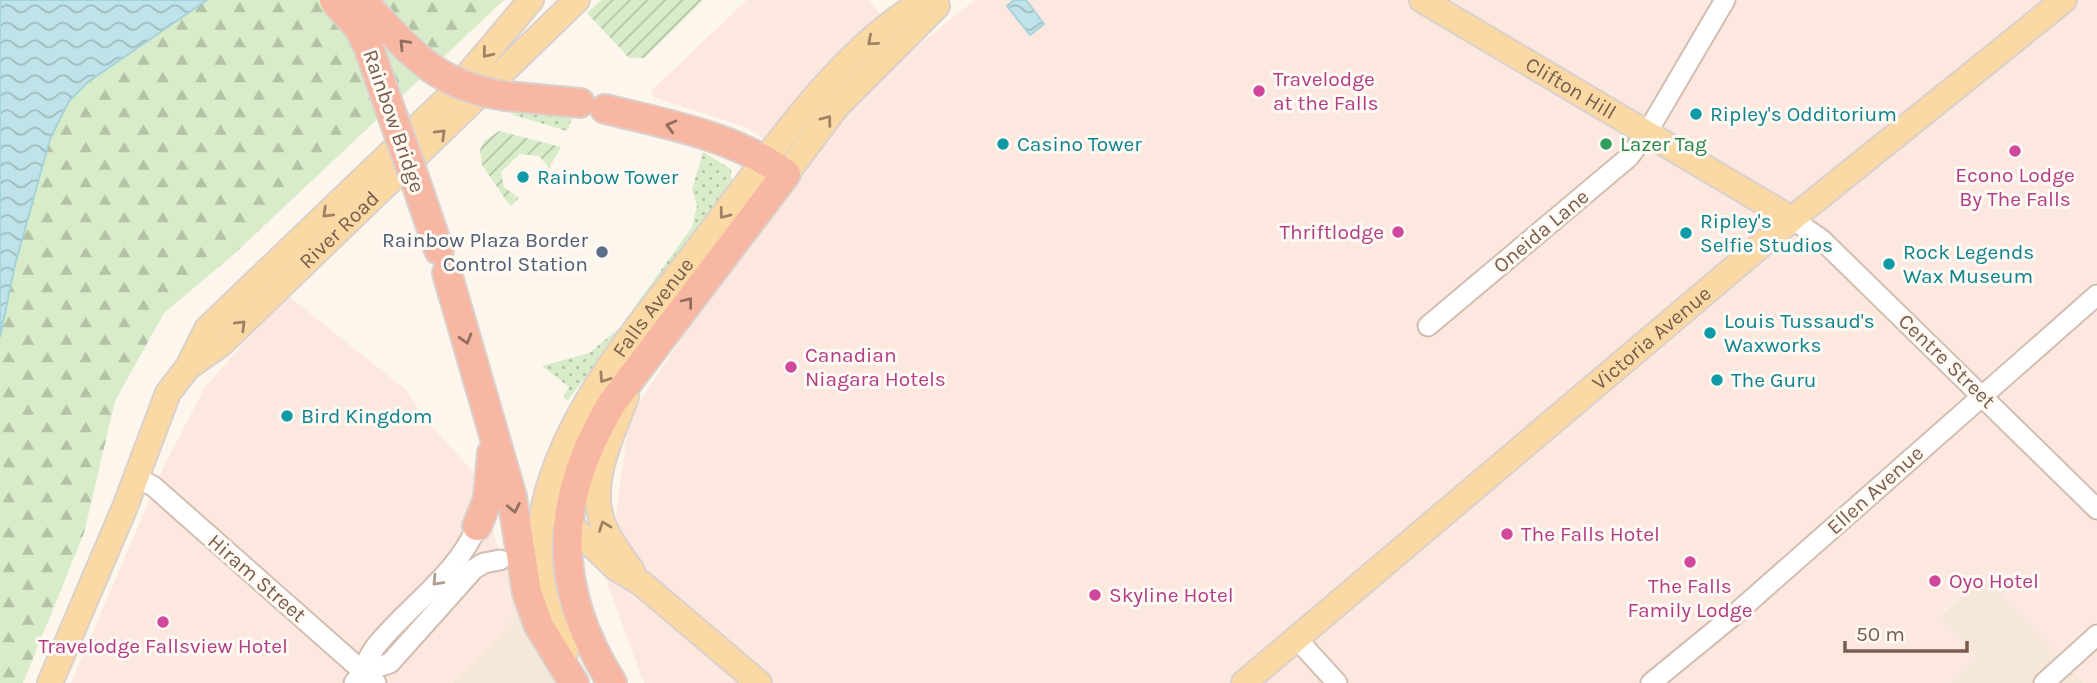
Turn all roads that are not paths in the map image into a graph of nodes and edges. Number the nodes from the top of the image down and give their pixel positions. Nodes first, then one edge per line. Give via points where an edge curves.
1 (334, 0) edge
2 (361, 0) edge
3 (531, 0) edge
4 (577, 0) edge
5 (926, 0) edge
6 (942, 0) edge
7 (1422, 0) edge
8 (1725, 0) edge
9 (2064, 0) edge
10 (1648, 131) junction
11 (776, 167) junction
12 (1792, 219) junction
13 (2097, 295) edge
14 (1428, 326) dead end
15 (188, 367) junction
16 (637, 369) junction
17 (1981, 396) junction
18 (489, 419) junction
19 (135, 477) junction
20 (545, 502) junction
21 (2097, 509) edge
22 (566, 520) junction
23 (477, 526) joint
24 (500, 560) joint
25 (525, 583) junction
26 (640, 583) junction
27 (2097, 635) edge
28 (1295, 637) junction
29 (365, 679) edge
30 (50, 683) edge
31 (574, 683) edge
32 (583, 683) edge
33 (612, 683) edge
34 (759, 683) edge
35 (1244, 683) edge
36 (1337, 683) edge
37 (1651, 683) edge
38 (2044, 683) edge

1 -> 18 highway, Rainbow Bridge, bridge via 368,46 443,262
11 -> 2 highway, Rainbow Bridge, bridge via 713,137 592,106 506,96 456,84 425,66
3 -> 15 main road, River Road via 452,95 207,329
15 -> 4 main road, River Road via 221,344
5 -> 11 main road, Falls Avenue via 868,44 807,105
11 -> 6 main road, Falls Avenue
7 - 10 main road, Clifton Hill
8 - 10 street, Oneida Lane
9 - 12 main road, Victoria Avenue
10 - 12 main road, Clifton Hill
10 - 14 street, Oneida Lane via 1629,157
16 -> 11 highway, Falls Avenue
11 -> 20 main road, Falls Avenue via 642,321 571,431
12 - 17 street, Centre Street via 1821,239
12 - 28 main road, Victoria Avenue
13 - 17 street, Ellen Avenue
15 - 19 main road, River Road via 168,393
16 - 22 highway, Falls Avenue via 586,451
26 -> 16 main road via 608,536 598,499 603,463
17 - 21 street, Centre Street
17 - 37 street, Ellen Avenue
18 - 23 highway via 491,483
18 -> 25 highway via 515,510
19 - 29 street, Hiram Street via 153,486
19 - 30 main road, River Road
20 - 22 main road
20 - 32 main road, Falls Avenue via 539,541 545,597 559,638
22 - 26 main road via 615,568
22 - 33 highway, Falls Avenue via 569,579 579,617
23 -> 29 street via 464,551 373,648
24 - 25 highway via 512,565
24 - 29 street via 474,569 390,663
25 - 31 highway via 539,626
26 - 34 main road
27 - 38 street
28 - 35 main road, Victoria Avenue
28 - 36 street

